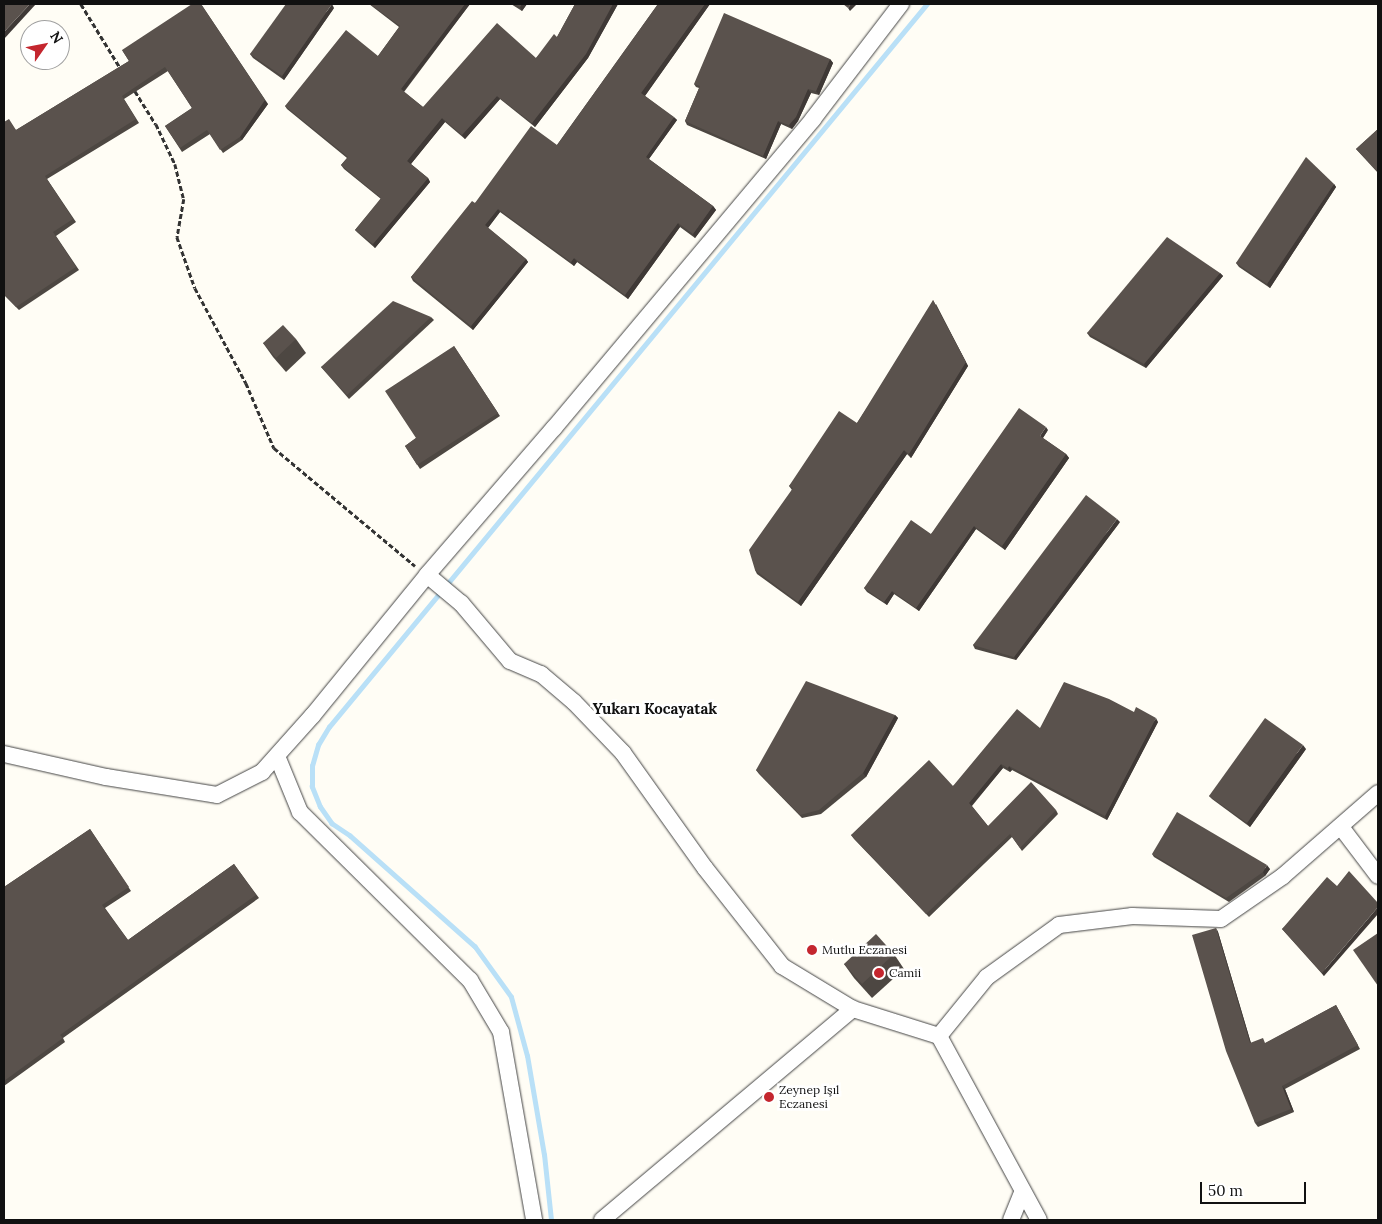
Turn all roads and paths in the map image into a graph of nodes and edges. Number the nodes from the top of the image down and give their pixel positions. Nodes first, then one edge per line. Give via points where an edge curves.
1 (81, 4) edge
2 (901, 4) edge
3 (122, 71) edge
4 (132, 86) edge
5 (429, 577) junction
6 (4, 754) edge
7 (277, 756) junction
8 (1378, 792) edge
9 (1341, 827) junction
10 (1378, 876) edge
11 (853, 1009) junction
12 (939, 1036) junction
13 (1023, 1191) junction
14 (534, 1220) edge
15 (602, 1220) edge
16 (1010, 1220) edge
17 (1039, 1220) edge

1 - 3 path
2 - 5 street via 813,118
4 - 5 path via 156,124 175,164 184,200 177,237 195,288 246,383 274,448
5 - 7 street
5 - 11 street via 461,603 510,661 541,674 574,702 623,753 704,868 782,966
6 - 7 street via 106,777 217,794 262,772
7 - 14 street via 300,812 470,980 501,1032
8 - 9 street
9 - 10 street
9 - 12 street via 1283,876 1221,918 1132,916 1059,925 987,978
11 - 12 street
11 - 15 street
12 - 13 street
13 - 16 street
13 - 17 street

